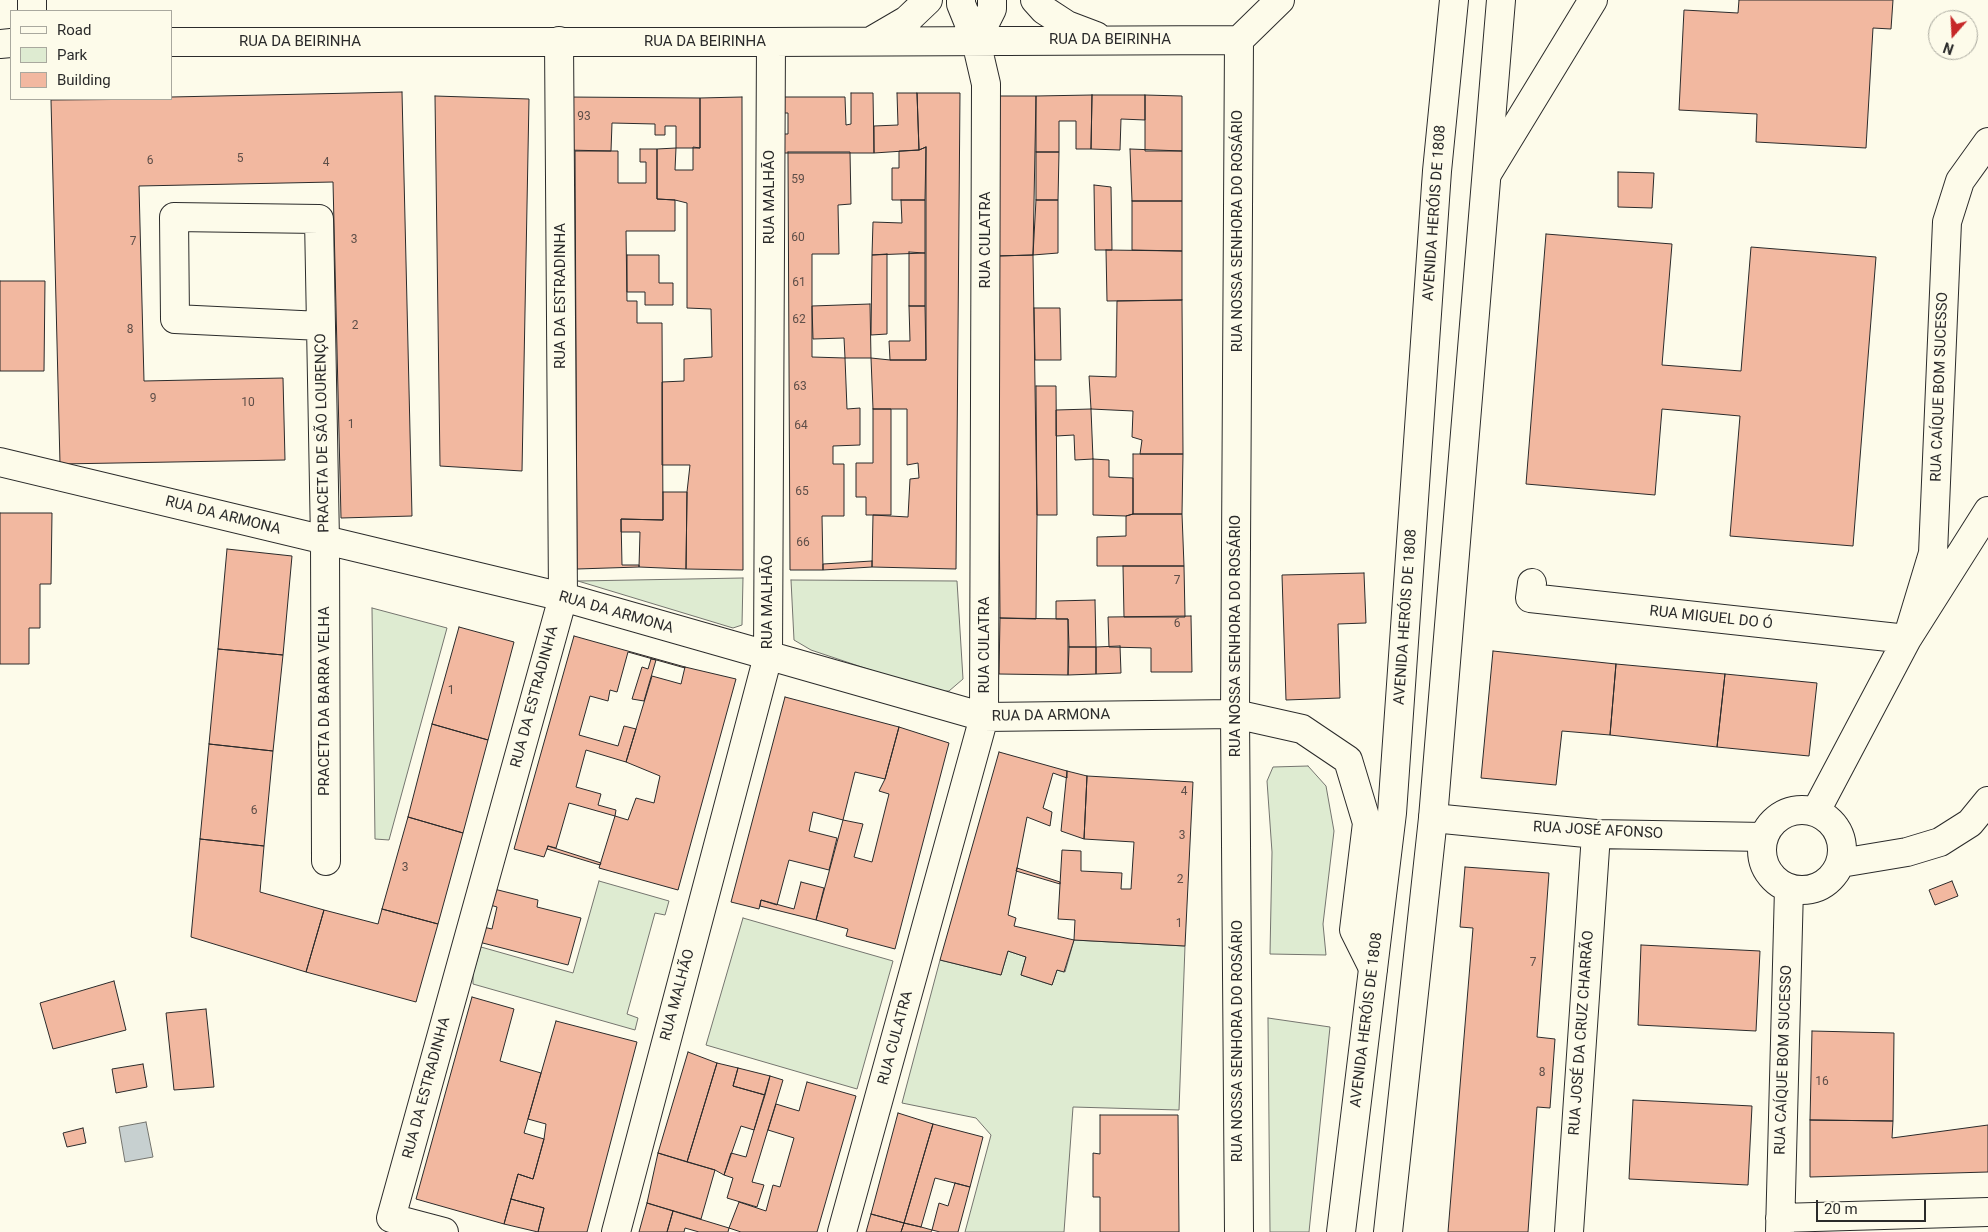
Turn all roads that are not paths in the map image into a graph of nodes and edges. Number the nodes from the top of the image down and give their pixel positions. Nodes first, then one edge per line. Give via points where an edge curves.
1 (928, 0) edge
2 (961, 0) edge
3 (992, 0) edge
4 (1034, 0) edge
5 (1280, 0) edge
6 (1454, 0) edge
7 (1501, 0) edge
8 (1593, 0) edge
9 (1109, 40) junction
10 (1239, 40) junction
11 (559, 41) junction
12 (976, 41) junction
13 (172, 42) edge
14 (771, 42) junction
15 (869, 42) junction
16 (1988, 142) edge
17 (1487, 174) junction
18 (321, 326) junction
19 (0, 462) edge
20 (1988, 511) edge
21 (325, 540) junction
22 (1532, 583) dead end
23 (563, 597) junction
24 (1907, 639) junction
25 (768, 656) junction
26 (1235, 714) junction
27 (984, 716) junction
28 (1988, 800) edge
29 (1816, 811) junction
30 (1433, 818) junction
31 (1596, 834) junction
32 (1764, 837) junction
33 (326, 861) dead end
34 (1841, 863) junction
35 (1789, 888) junction
36 (1373, 968) junction
37 (1988, 1212) edge
38 (1780, 1225) edge
39 (444, 1232) edge
40 (616, 1232) edge
41 (842, 1232) edge
42 (1240, 1232) edge
43 (1341, 1232) edge
44 (1388, 1232) edge
45 (1569, 1232) edge

1 - 15 street via 907,20
2 - 12 street, RUA CULATRA
3 - 12 street via 992,9
4 - 9 street via 1067,25
5 - 10 street
6 - 36 street, AVENIDA HERÓIS DE 1808 via 1437,181 1392,813
7 - 17 street
8 - 17 street
9 - 10 street, RUA DA BEIRINHA
9 - 12 street, RUA DA BEIRINHA
10 - 26 street, RUA NOSSA SENHORA DO ROSÁRIO
11 - 13 street, RUA DA BEIRINHA
11 - 14 street, RUA DA BEIRINHA
11 - 23 street, RUA DA ESTRADINHA
12 - 15 street, RUA DA BEIRINHA
12 - 27 street, RUA CULATRA via 986,84
14 - 15 street, RUA DA BEIRINHA
14 - 25 street, RUA MALHÃO
16 - 24 street, RUA CAÍQUE BOM SUCESSO via 1960,182 1947,222 1933,552
17 - 30 street
18 - 18 street, PRACETA DE SÃO LOURENÇO via 319,219 174,217 175,319
18 - 21 street, PRACETA DE SÃO LOURENÇO
19 - 21 street, RUA DA ARMONA
20 - 24 street, RUA CAÍQUE BOM SUCESSO
21 - 23 street, RUA DA ARMONA
21 - 33 street, PRACETA DA BARRA VELHA
22 - 24 street, RUA MIGUEL DO Ó via 1530,598
23 - 25 street, RUA DA ARMONA
23 - 39 street, RUA DA ESTRADINHA via 391,1218
24 - 29 street, RUA CAÍQUE BOM SUCESSO
25 - 27 street, RUA DA ARMONA
25 - 40 street, RUA MALHÃO
26 - 27 street, RUA DA ARMONA
26 - 36 street, RUA DA ARMONA via 1302,729 1348,760 1367,823 1354,930
26 - 42 street, RUA NOSSA SENHORA DO ROSÁRIO
27 - 41 street, RUA CULATRA
28 - 34 street via 1970,823 1940,842 1907,852
29 - 32 street via 1794,810 1776,819
29 - 34 street via 1833,823 1843,842
30 - 31 street, RUA JOSÉ AFONSO
30 - 44 street
31 - 32 street, RUA JOSÉ AFONSO
31 - 45 street, RUA JOSÉ DA CRUZ CHARRÃO
32 - 35 street via 1762,858 1772,876
34 - 35 street via 1823,884 1810,890
35 - 38 street, RUA CAÍQUE BOM SUCESSO
36 - 43 street, AVENIDA HERÓIS DE 1808
37 - 38 street

